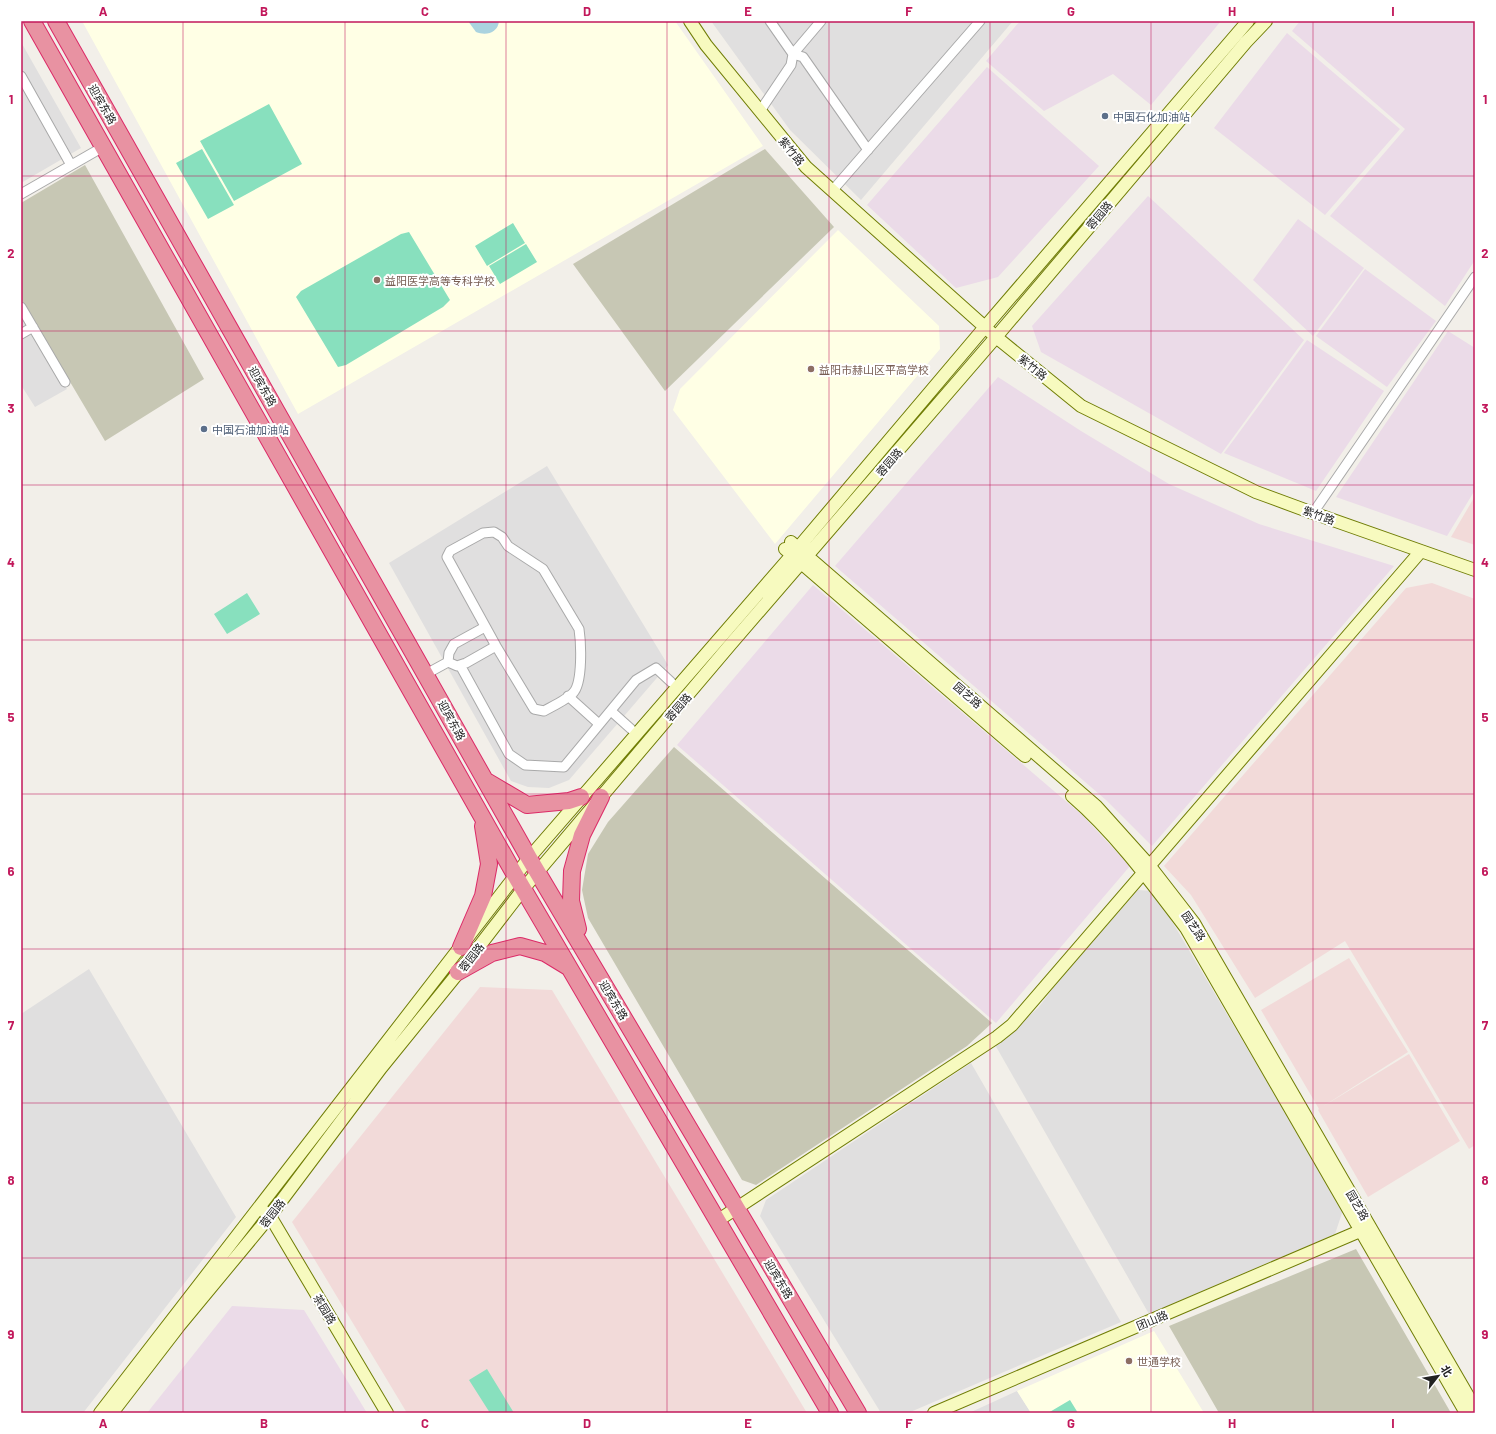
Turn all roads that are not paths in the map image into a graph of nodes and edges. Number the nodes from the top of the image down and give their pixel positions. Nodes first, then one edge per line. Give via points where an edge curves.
1 (32, 21) edge
2 (56, 21) edge
3 (690, 21) edge
4 (770, 21) edge
5 (821, 21) edge
6 (980, 21) edge
7 (1248, 21) edge
8 (1266, 21) edge
9 (793, 54) junction
10 (21, 76) edge
11 (760, 111) junction
12 (103, 147) junction
13 (868, 150) junction
14 (71, 165) junction
15 (832, 191) junction
16 (21, 194) edge
17 (1475, 277) edge
18 (21, 307) edge
19 (33, 327) junction
20 (985, 327) junction
21 (21, 334) edge
22 (996, 337) junction
23 (65, 382) dead end
24 (295, 442) junction
25 (276, 453) junction
26 (1313, 513) junction
27 (1421, 551) junction
28 (796, 552) junction
29 (1475, 570) edge
30 (485, 627) junction
31 (496, 646) junction
32 (448, 662) junction
33 (460, 665) junction
34 (426, 674) junction
35 (671, 682) dead end
36 (568, 696) junction
37 (611, 711) junction
38 (599, 724) junction
39 (631, 729) dead end
40 (478, 766) junction
41 (459, 776) junction
42 (487, 782) junction
43 (581, 797) junction
44 (601, 797) junction
45 (481, 815) junction
46 (529, 858) junction
47 (1146, 868) junction
48 (538, 872) junction
49 (515, 875) junction
50 (524, 888) junction
51 (461, 947) junction
52 (587, 954) junction
53 (570, 969) junction
54 (458, 972) junction
55 (260, 1208) junction
56 (737, 1209) junction
57 (270, 1216) junction
58 (717, 1221) junction
59 (1365, 1228) junction
60 (1475, 1408) edge
61 (100, 1413) edge
62 (112, 1413) edge
63 (387, 1413) edge
64 (830, 1413) edge
65 (858, 1413) edge
66 (934, 1413) edge
67 (1466, 1413) edge

1 - 12 highway, 迎宾东路
2 - 24 highway, 迎宾东路
3 - 11 street, 紫竹路 via 706,45
4 - 9 street
5 - 9 street
6 - 13 street
7 - 20 street, 蓉园路
8 - 22 street, 蓉园路
9 - 11 street via 791,65
9 - 13 street via 803,58
10 - 14 street
11 - 15 street, 紫竹路 via 806,167
12 - 14 street
12 - 25 highway, 迎宾东路
13 - 15 street
14 - 16 street
15 - 20 street, 紫竹路
17 - 26 street
18 - 19 street
19 - 21 street
19 - 23 street
20 - 22 street, 紫竹路
20 - 28 street, 蓉园路
22 - 26 street, 紫竹路 via 1082,406 1256,492
22 - 28 street, 蓉园路
24 - 25 highway
24 - 34 highway, 迎宾东路
25 - 41 highway, 迎宾东路
26 - 27 street, 紫竹路
27 - 29 street, 紫竹路
27 - 47 street
28 - 43 street, 蓉园路
28 - 44 street, 蓉园路
28 - 47 street, 园艺路 via 1074,798
30 - 31 street
30 - 32 street via 454,644
30 - 36 street via 447,557 450,551 483,533 494,532 502,537 508,546 543,569 579,628 579,681 573,693
31 - 33 street
31 - 36 street via 534,709 544,711
32 - 33 street
32 - 34 street
33 - 38 street via 509,754 525,765 564,767
34 - 40 highway, 迎宾东路
35 - 37 street via 656,668 636,680
36 - 38 street
37 - 38 street
37 - 39 street
40 - 41 highway
40 - 42 highway, 迎宾东路
41 - 45 highway, 迎宾东路
42 - 43 highway via 527,805 569,801
42 - 46 highway, 迎宾东路
43 - 46 street, 蓉园路
44 - 48 street, 蓉园路
44 - 52 highway via 582,835 572,871 571,901
45 - 49 highway, 迎宾东路
45 - 51 highway via 489,864 483,896
46 - 48 highway, 迎宾东路
46 - 49 street, 蓉园路
47 - 56 street via 1012,1024 997,1037
47 - 59 street, 园艺路 via 1186,928
48 - 50 street, 蓉园路
48 - 52 highway, 迎宾东路
49 - 50 highway, 迎宾东路
49 - 51 street, 蓉园路
50 - 53 highway, 迎宾东路
50 - 54 street, 蓉园路
51 - 55 street, 蓉园路
52 - 53 highway
52 - 56 highway, 迎宾东路
53 - 54 highway via 545,953 520,946 492,953
53 - 58 highway, 迎宾东路
54 - 57 street, 蓉园路 via 381,1068
55 - 57 street, 茶园路
55 - 61 street, 蓉园路
56 - 58 street
56 - 65 highway, 迎宾东路
57 - 62 street, 蓉园路 via 179,1326
57 - 63 street, 茶园路
58 - 64 highway, 迎宾东路
59 - 60 street, 园艺路
59 - 66 street, 团山路
59 - 67 street, 园艺路

